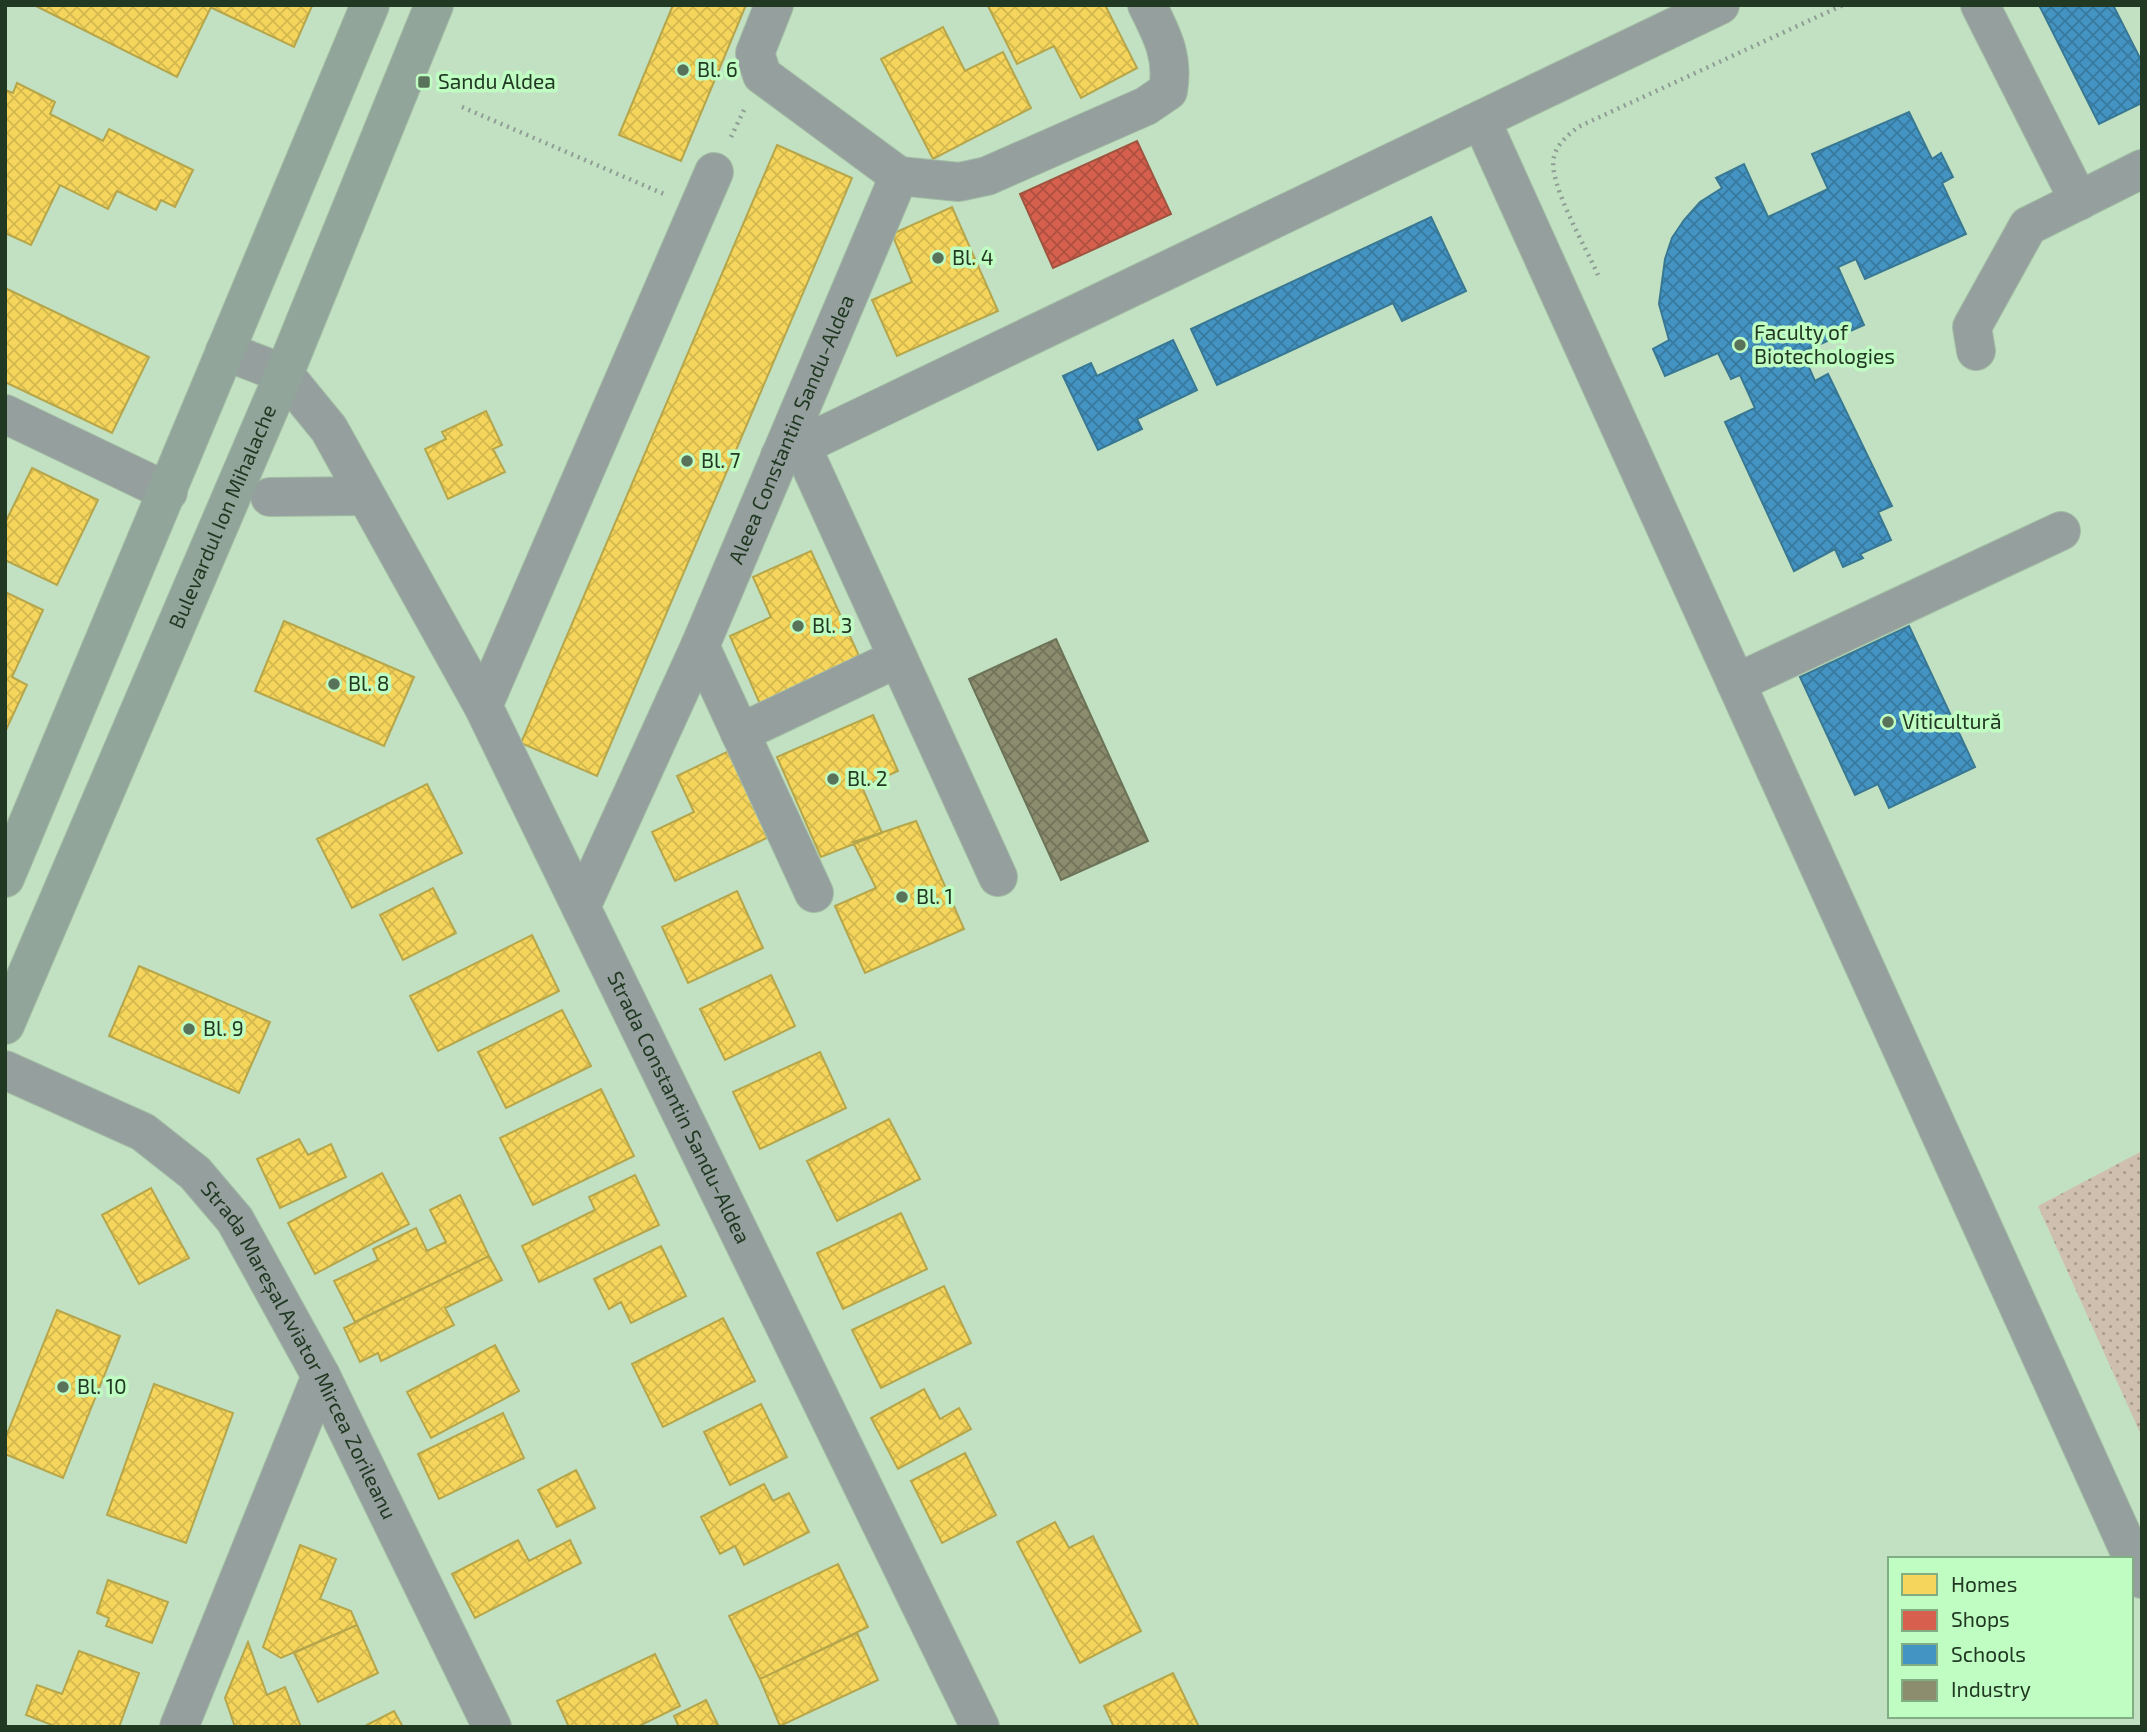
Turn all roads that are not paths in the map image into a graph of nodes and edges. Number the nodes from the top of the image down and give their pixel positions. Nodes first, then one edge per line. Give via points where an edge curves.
1 (370, 5) edge
2 (434, 5) edge
3 (774, 5) edge
4 (1147, 5) edge
5 (1720, 5) edge
6 (1980, 5) edge
7 (1481, 120) junction
8 (2142, 169) edge
9 (714, 172) road end
10 (899, 176) junction
11 (2079, 201) junction
12 (226, 351) junction
13 (1976, 351) dead end
14 (284, 374) junction
15 (5, 414) edge
16 (791, 451) junction
17 (168, 492) junction
18 (365, 496) junction
19 (270, 497) dead end
20 (2061, 531) dead end
21 (700, 646) junction
22 (898, 658) junction
23 (1736, 683) junction
24 (483, 706) junction
25 (740, 733) junction
26 (998, 877) dead end
27 (5, 878) edge
28 (814, 893) dead end
29 (581, 907) junction
30 (5, 1026) edge
31 (5, 1070) edge
32 (321, 1376) junction
33 (2132, 1557) edge
34 (2133, 1559) edge
35 (2142, 1579) edge
36 (179, 1727) edge
37 (492, 1727) edge
38 (980, 1727) edge

1 - 12 main road
2 - 14 main road, Bulevardul Ion Mihalache
3 - 10 street via 755,53 762,75
4 - 10 street via 1167,45 1172,71 1168,91 1146,106 987,176 958,182
5 - 7 street
6 - 11 street
7 - 16 street
7 - 23 street
8 - 11 street
9 - 24 street
10 - 16 street, Aleea Constantin Sandu-Aldea
11 - 13 street via 2028,226 1972,327
12 - 14 street, Strada Constantin Sandu-Aldea
12 - 17 main road
14 - 18 street, Strada Constantin Sandu-Aldea via 329,429
14 - 30 main road, Bulevardul Ion Mihalache
15 - 17 street
16 - 21 street, Aleea Constantin Sandu-Aldea
16 - 22 street
17 - 27 main road
18 - 19 street
18 - 24 street, Strada Constantin Sandu-Aldea
20 - 23 street
21 - 25 street
21 - 29 street, Aleea Constantin Sandu-Aldea
22 - 25 street
22 - 26 street
23 - 33 street
24 - 29 street, Strada Constantin Sandu-Aldea
25 - 28 street
29 - 38 street, Strada Constantin Sandu-Aldea
31 - 32 street, Strada Mareșal Aviator Mircea Zorileanu via 143,1132 195,1173 235,1220
32 - 36 street
32 - 37 street, Strada Mareșal Aviator Mircea Zorileanu
34 - 35 street

